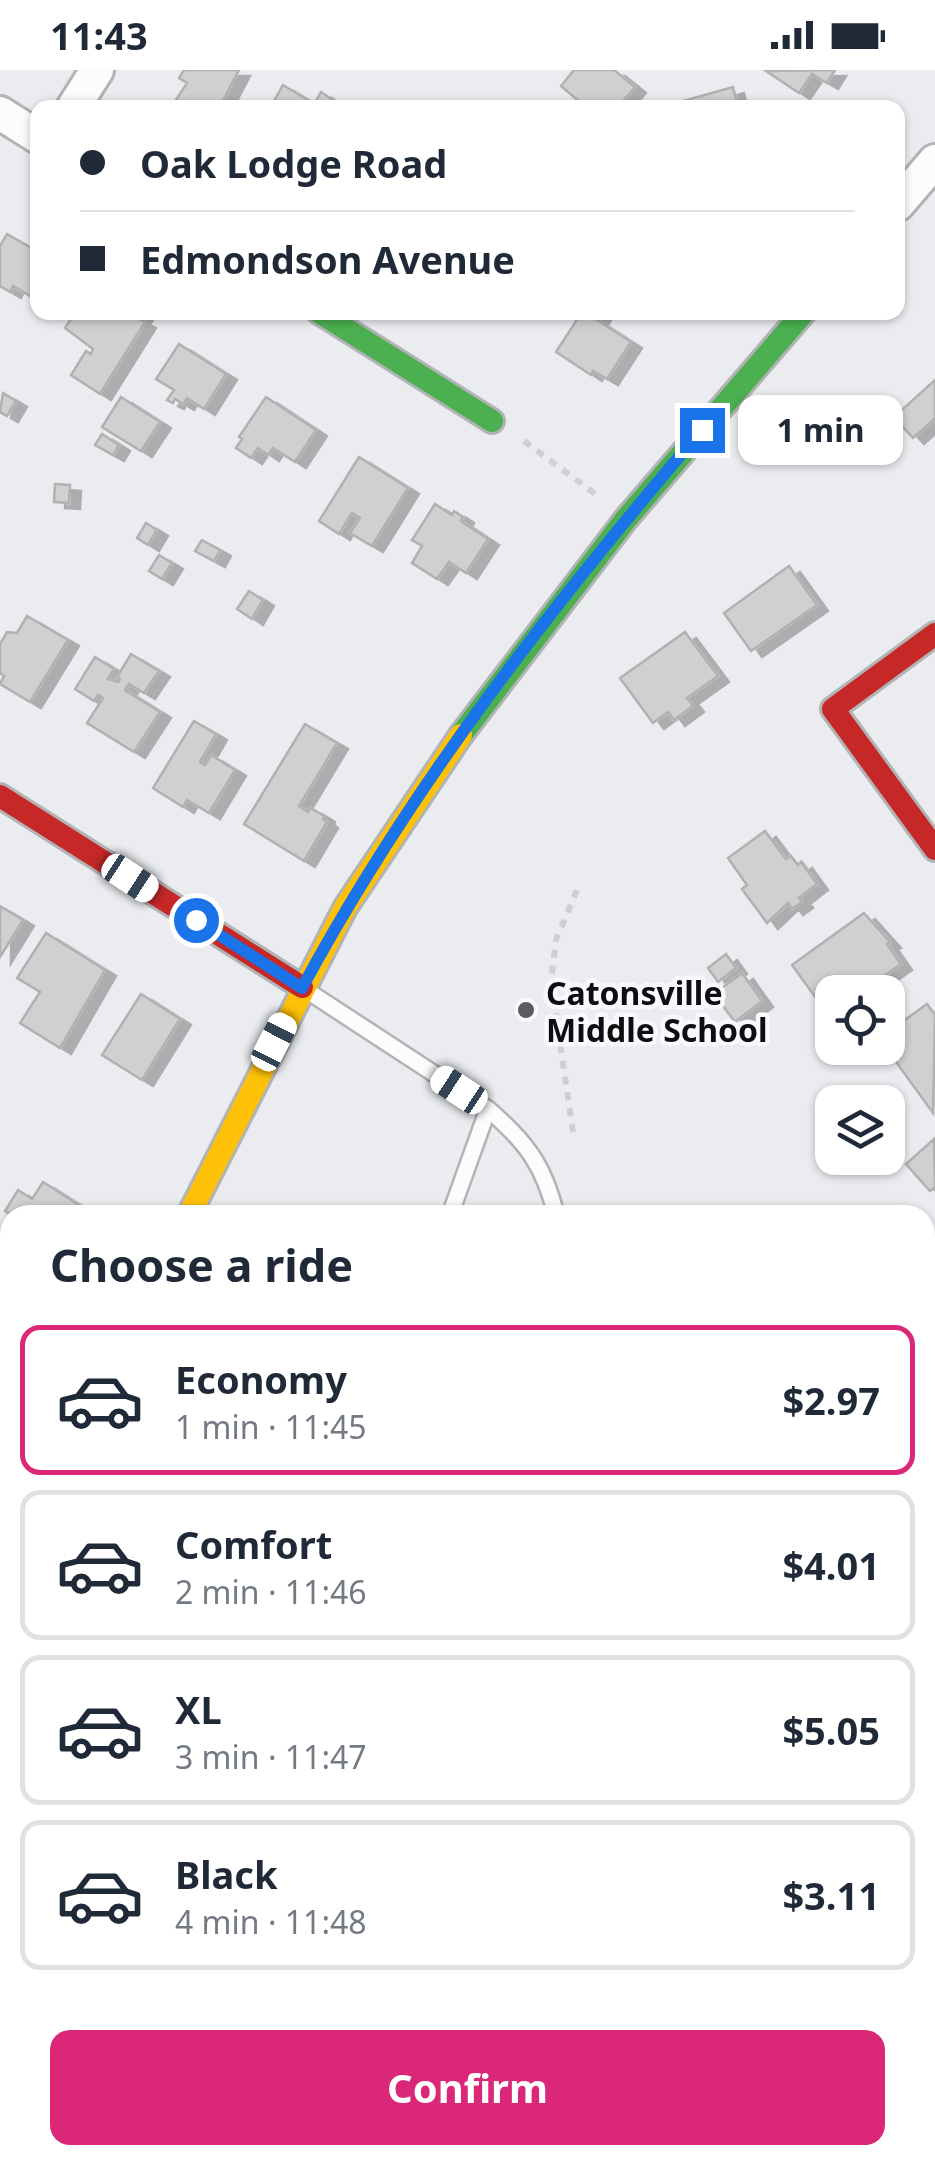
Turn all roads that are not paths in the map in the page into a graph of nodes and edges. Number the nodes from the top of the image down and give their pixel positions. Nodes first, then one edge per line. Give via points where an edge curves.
1 (97, 70) edge
2 (78, 100) edge
3 (0, 113) edge
4 (30, 132) edge
5 (935, 160) edge
6 (905, 196) edge
7 (332, 320) edge
8 (797, 320) edge
9 (492, 421) road end
10 (935, 634) edge
11 (0, 796) edge
12 (935, 850) edge
13 (302, 988) junction
14 (488, 1108) junction
15 (195, 1205) edge
16 (454, 1205) edge
17 (553, 1205) edge

1 - 2 street
3 - 4 street
5 - 6 street
7 - 9 street
8 - 13 street via 626,519 468,725 345,908
10 - 12 street via 833,710
11 - 13 street
13 - 14 lane
13 - 15 street
14 - 16 lane
14 - 17 lane via 537,1159

